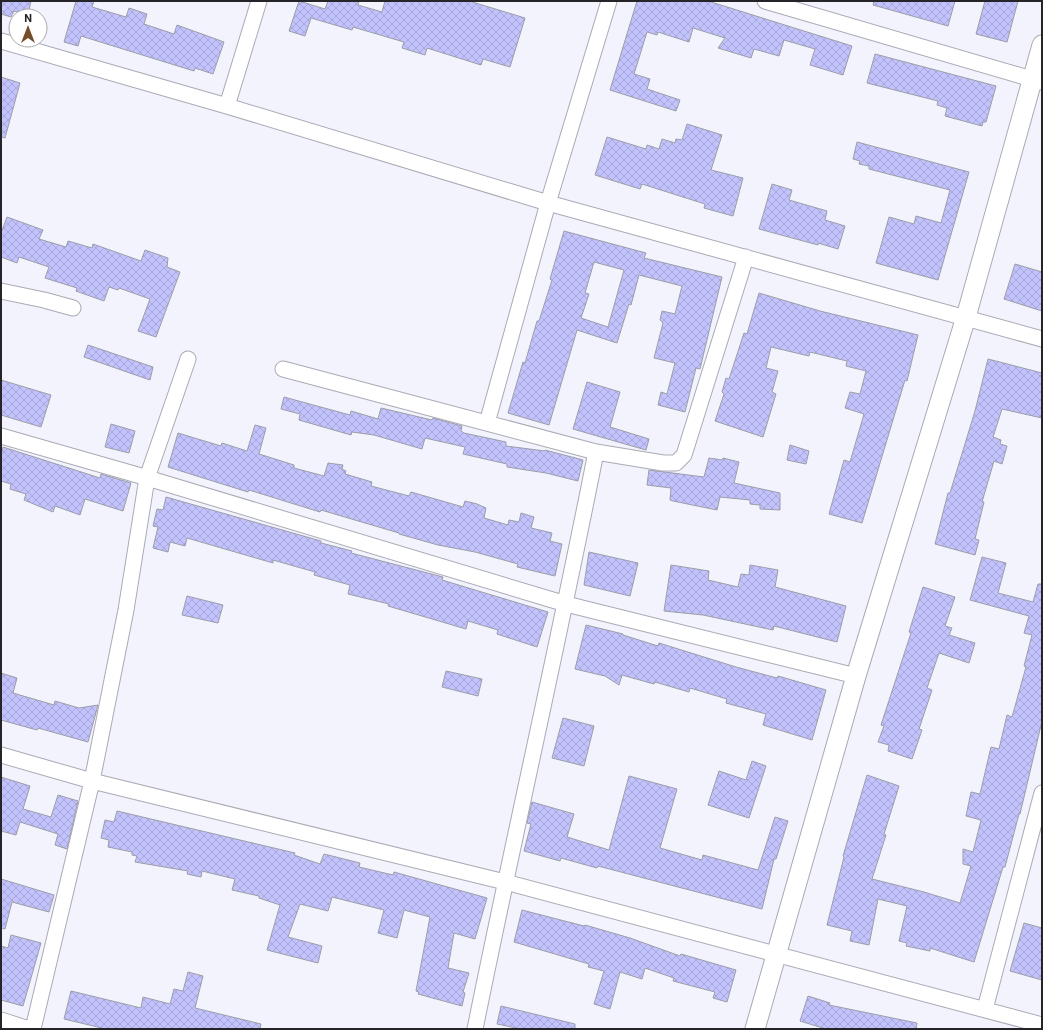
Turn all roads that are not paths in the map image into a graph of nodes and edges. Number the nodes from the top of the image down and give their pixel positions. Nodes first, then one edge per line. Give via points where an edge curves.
1 (259, 1) edge
2 (609, 1) edge
3 (765, 1) edge
4 (1, 41) edge
5 (1042, 45) edge
6 (1037, 80) edge
7 (227, 106) junction
8 (548, 203) junction
9 (746, 257) junction
10 (1, 291) edge
11 (73, 308) dead end
12 (966, 317) junction
13 (1042, 339) edge
14 (188, 359) dead end
15 (283, 369) dead end
16 (487, 423) junction
17 (1, 436) edge
18 (596, 452) junction
19 (147, 478) junction
20 (566, 604) junction
21 (856, 676) junction
22 (1, 755) edge
23 (92, 781) junction
24 (1041, 801) edge
25 (505, 882) junction
26 (777, 953) junction
27 (985, 1009) junction
28 (1, 1020) edge
29 (1042, 1025) edge
30 (29, 1029) edge
31 (34, 1029) edge
32 (475, 1029) edge
33 (755, 1029) edge

1 - 7 street
2 - 8 street
3 - 6 street
4 - 7 street
5 - 6 street
6 - 12 street
7 - 8 street
8 - 9 street
8 - 16 street
9 - 12 street
9 - 18 street via 684,455 676,463 663,463
10 - 11 street
12 - 13 street
12 - 21 street
14 - 19 street
15 - 16 street
16 - 18 street
17 - 19 street
18 - 20 street
19 - 20 street
19 - 23 street via 126,610
20 - 21 street
20 - 25 street
21 - 26 street
22 - 23 street
23 - 25 street
23 - 31 street
24 - 27 street
25 - 26 street
25 - 32 street
26 - 27 street
26 - 33 street
27 - 29 street
28 - 30 street

